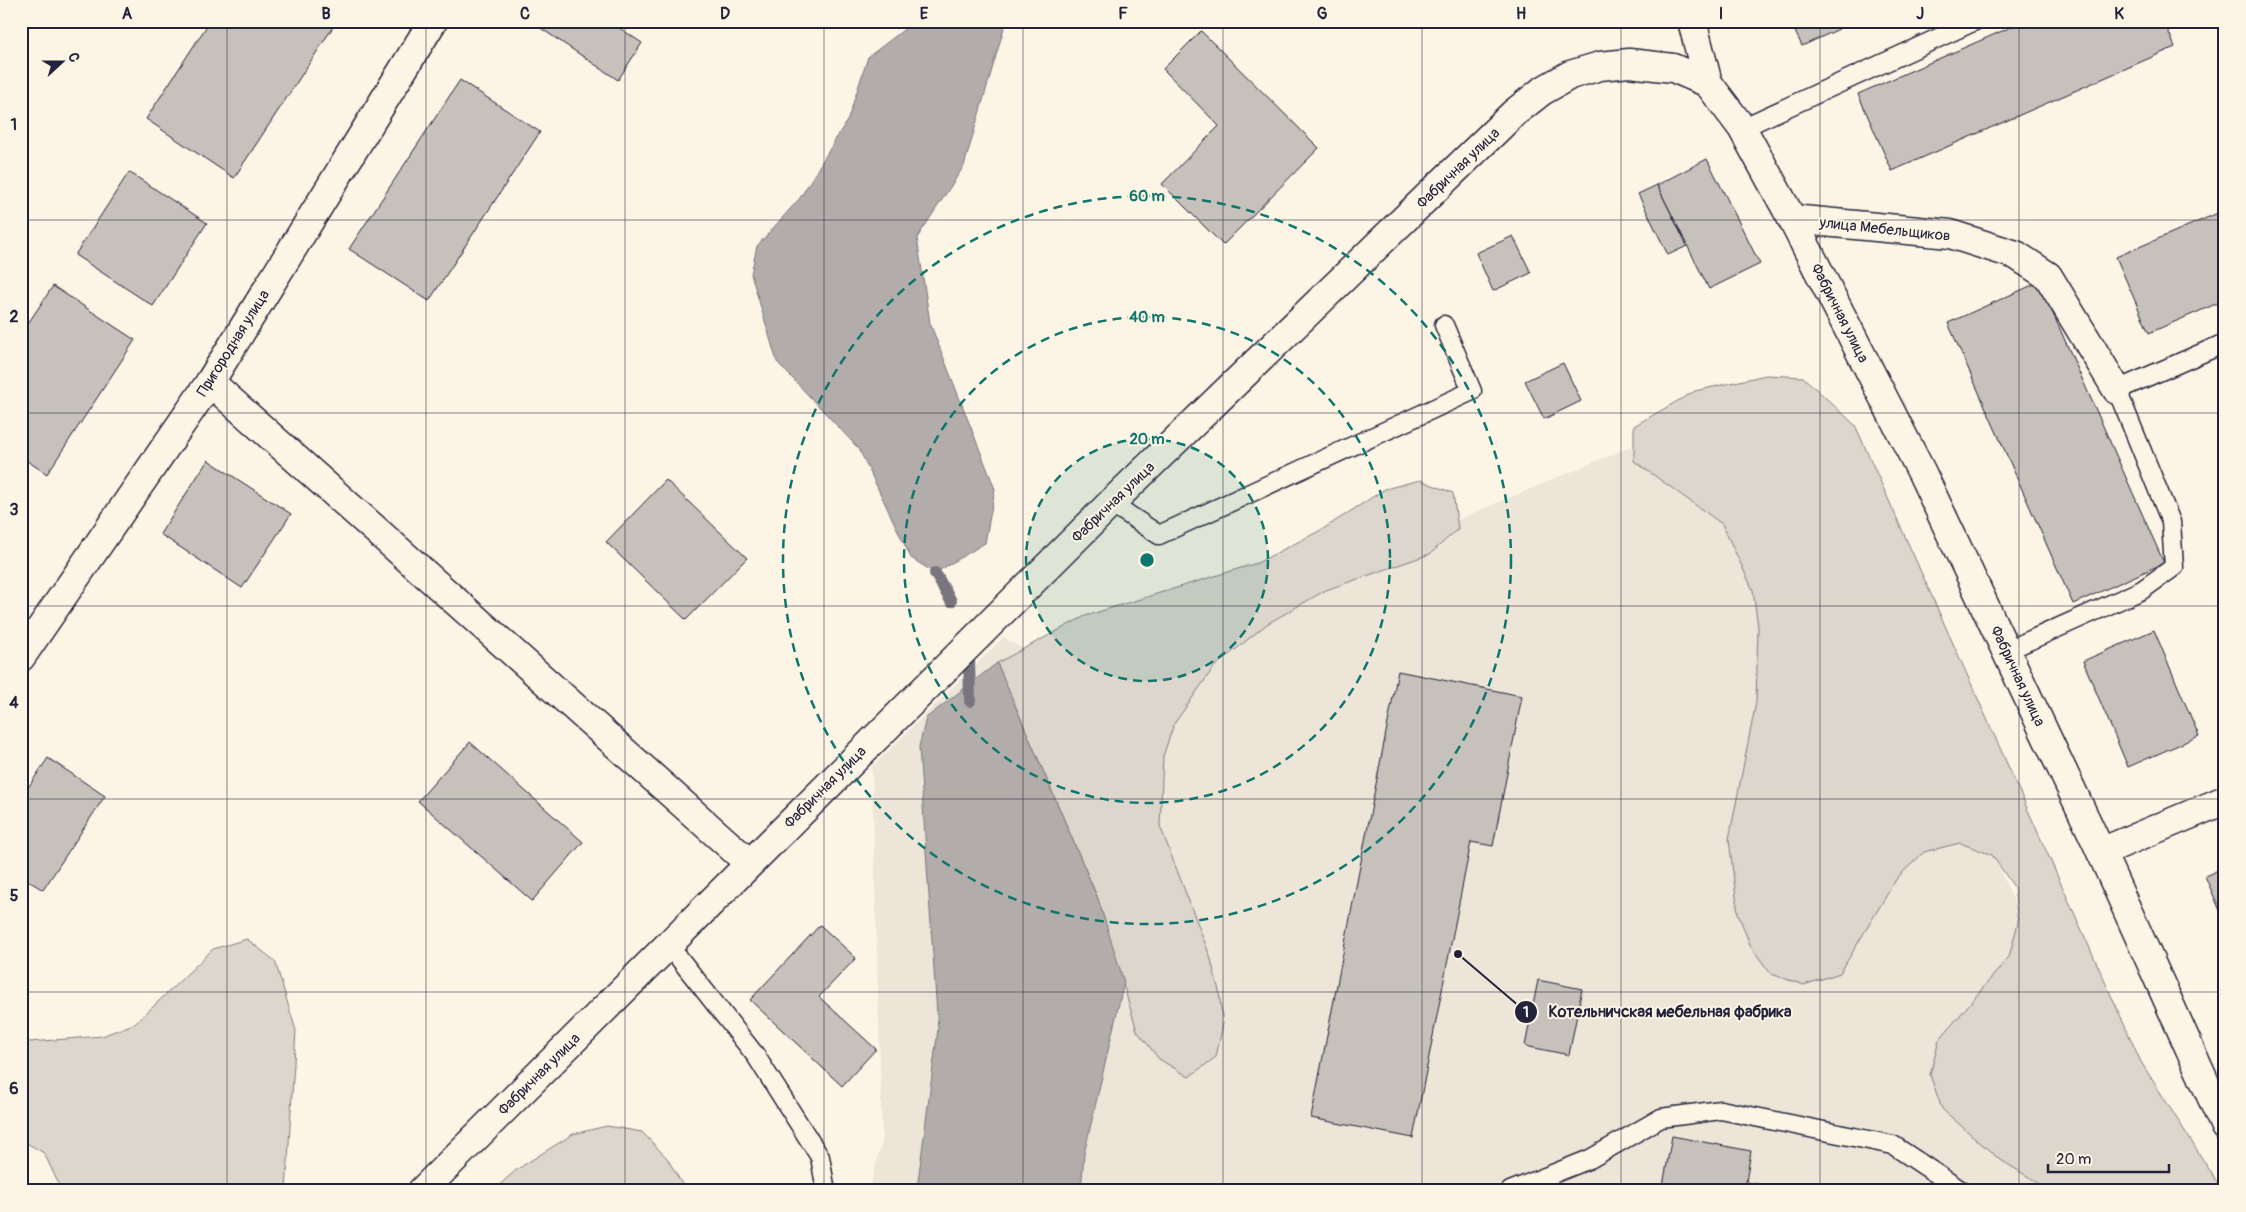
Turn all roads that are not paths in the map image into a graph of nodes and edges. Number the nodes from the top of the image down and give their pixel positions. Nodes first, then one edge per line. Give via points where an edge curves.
1 (433, 21) edge
2 (1692, 21) edge
3 (1975, 21) edge
4 (1708, 83) junction
5 (1742, 128) junction
6 (1792, 219) junction
7 (1444, 325) dead end
8 (2225, 343) edge
9 (210, 382) junction
10 (2117, 390) junction
11 (1111, 503) junction
12 (2006, 651) junction
13 (21, 657) edge
14 (2225, 800) edge
15 (2101, 852) junction
16 (749, 863) junction
17 (668, 944) junction
18 (2225, 1127) edge
19 (422, 1191) edge
20 (826, 1191) edge
21 (1510, 1191) edge
22 (1962, 1191) edge

1 - 9 street, Пригородная улица
2 - 4 street
3 - 5 lane
4 - 5 street, Фабричная улица
4 - 11 street, Фабричная улица via 1673,68 1629,63 1600,66 1570,75 1542,91 1507,120
5 - 6 street, Фабричная улица
6 - 10 street, улица Мебельщиков via 1950,234 2016,255 2048,276
6 - 12 street, Фабричная улица via 1922,472
7 - 11 lane via 1472,391 1159,535
8 - 10 lane
9 - 13 street, Пригородная улица
9 - 16 street
10 - 12 lane via 2171,522 2174,567 2142,590
11 - 16 street, Фабричная улица
12 - 15 street, Фабричная улица
14 - 15 street
15 - 18 street, Фабричная улица
16 - 17 street, Фабричная улица
17 - 19 street, Фабричная улица
17 - 20 lane via 756,1056 820,1157
21 - 22 lane via 1590,1159 1661,1118 1721,1110 1892,1145

